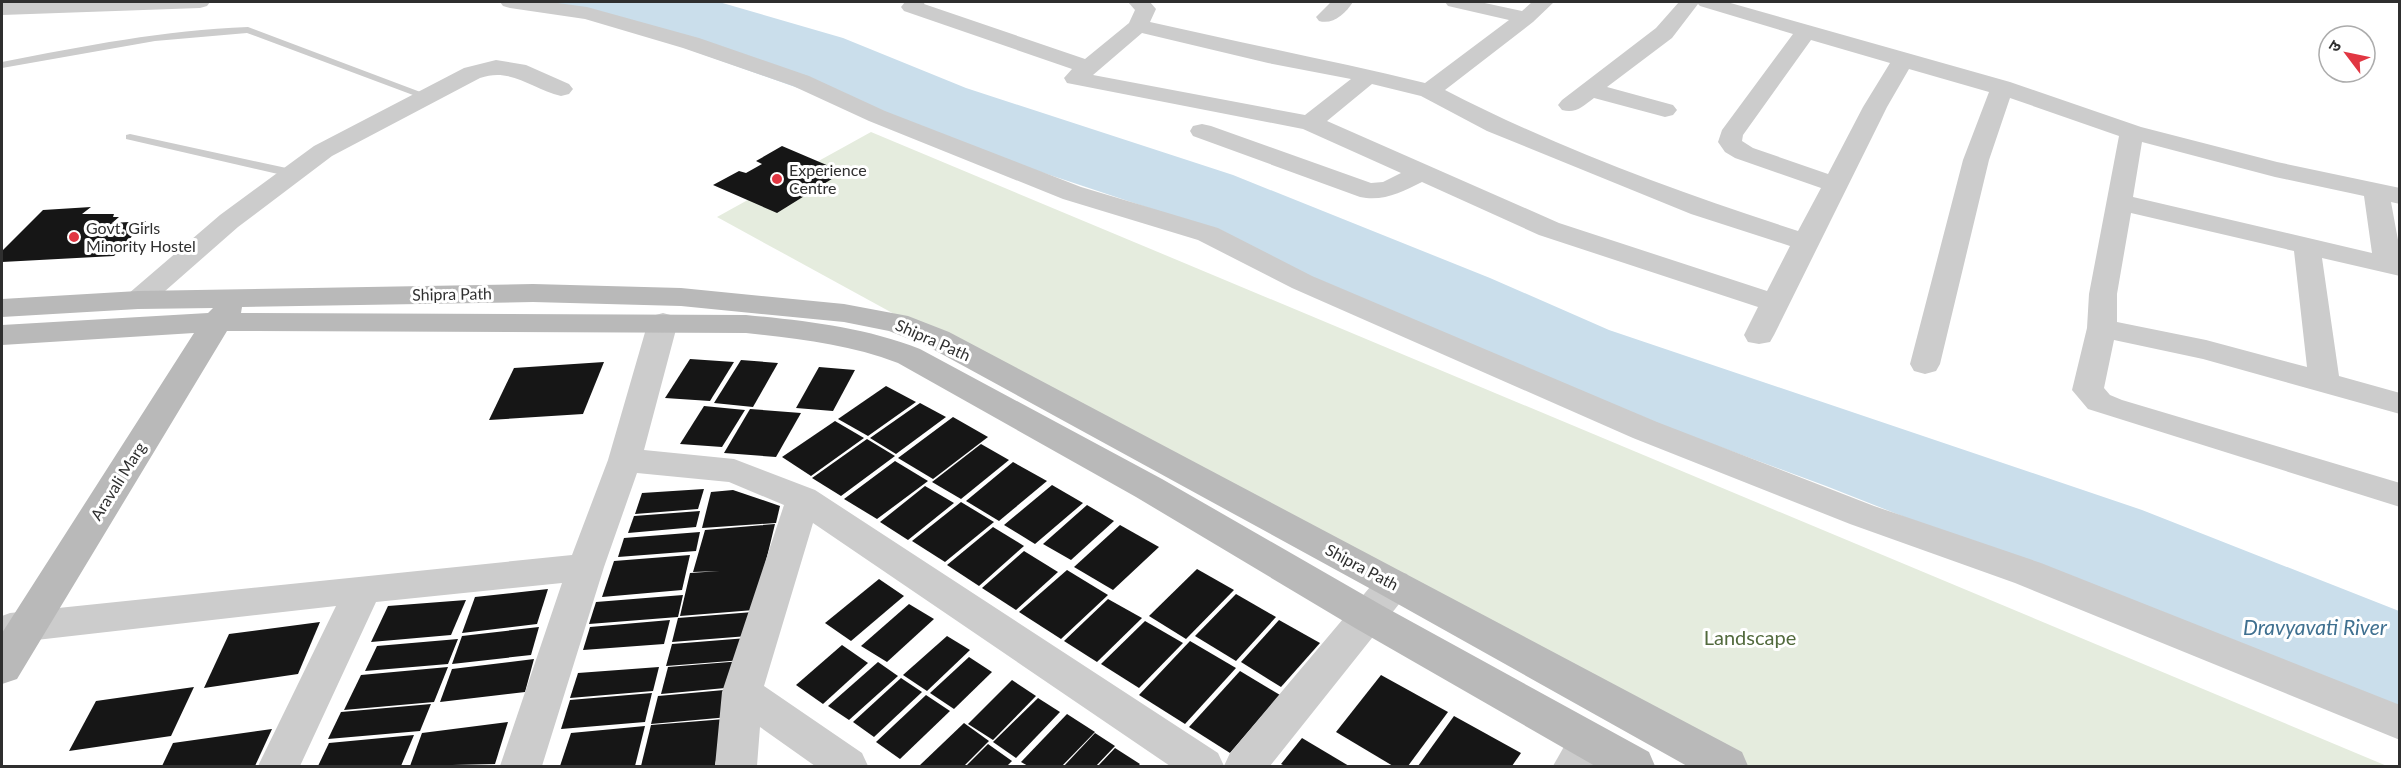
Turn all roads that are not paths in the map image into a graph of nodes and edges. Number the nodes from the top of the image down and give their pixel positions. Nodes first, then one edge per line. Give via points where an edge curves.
1 (200, 2) edge
2 (510, 2) edge
3 (915, 2) edge
4 (1138, 2) edge
5 (1343, 2) edge
6 (1455, 2) edge
7 (1544, 2) edge
8 (1689, 2) edge
9 (1707, 2) edge
10 (2, 9) edge
11 (1326, 17) dead end
12 (1526, 18) junction
13 (1138, 26) junction
14 (1806, 32) junction
15 (1903, 60) junction
16 (2, 65) edge
17 (1088, 67) junction
18 (1368, 76) junction
19 (2002, 87) junction
20 (561, 89) dead end
21 (1591, 90) junction
22 (1429, 91) junction
23 (425, 96) junction
24 (1570, 105) dead end
25 (1665, 110) dead end
26 (1310, 123) junction
27 (1202, 131) dead end
28 (2132, 132) junction
29 (130, 137) dead end
30 (291, 173) junction
31 (1421, 173) junction
32 (1836, 185) junction
33 (2388, 193) edge
34 (2119, 202) junction
35 (1804, 242) junction
36 (2307, 247) junction
37 (2394, 267) edge
38 (138, 300) junction
39 (1774, 303) junction
40 (2, 308) edge
41 (228, 310) junction
42 (663, 322) junction
43 (2102, 327) junction
44 (2, 335) edge
45 (1759, 335) dead end
46 (1925, 364) dead end
47 (2324, 382) junction
48 (2400, 404) edge
49 (625, 460) junction
50 (2400, 495) edge
51 (803, 499) junction
52 (586, 567) junction
53 (1394, 584) junction
54 (363, 589) junction
55 (1369, 617) junction
56 (10, 627) edge
57 (2, 667) edge
58 (742, 693) junction
59 (2400, 723) edge
60 (1581, 754) edge
61 (279, 766) edge
62 (521, 766) edge
63 (736, 766) edge
64 (847, 766) edge
65 (1203, 766) edge
66 (1245, 766) edge
67 (1633, 766) edge
68 (1726, 766) edge

1 - 10 street
2 - 59 street via 587,13 691,44 801,81 877,116 1072,193 1208,234 1302,282 1645,430 1862,515 2028,573
3 - 17 street via 911,7
4 - 13 street via 1146,9
5 - 11 street
6 - 12 street
7 - 12 street
8 - 21 street via 1664,33
9 - 14 street
12 - 22 street
13 - 17 street
13 - 18 street
14 - 15 street
14 - 32 street via 1731,135 1730,142 1744,153
15 - 19 street
15 - 32 street
16 - 23 lane via 135,40 248,30
17 - 26 street via 1075,78
18 - 22 street
18 - 26 street
19 - 28 street
19 - 46 street via 1976,160
20 - 23 street via 496,65
21 - 24 street
21 - 25 street
22 - 35 street via 1517,135 1700,208
23 - 30 street via 323,151
26 - 31 street
27 - 31 street via 1369,191 1389,189
28 - 33 street
28 - 34 street
29 - 30 lane
30 - 38 street
31 - 39 street via 1549,229
32 - 35 street
33 - 37 street
34 - 36 street
34 - 43 street via 2103,294
35 - 39 street
36 - 37 street
36 - 47 street
38 - 40 street, Shipra Path
38 - 41 street, Shipra Path
39 - 45 street
41 - 42 street, Shipra Path
41 - 44 street, Shipra Path
41 - 53 street, Shipra Path via 533,293 681,297 897,322 938,339
41 - 56 street, Aravali Marg
42 - 49 street
42 - 55 street, Shipra Path via 746,324 829,333 875,343 909,356 1149,488
43 - 47 street
43 - 50 street via 2088,390 2099,402
47 - 48 street
49 - 51 street via 734,471
49 - 52 street
51 - 58 street
51 - 65 street
52 - 54 street
52 - 62 street
53 - 55 street
53 - 68 street, Shipra Path
54 - 56 street
54 - 61 street
55 - 60 street, Shipra Path
55 - 66 street
56 - 57 street, Aravali Marg
58 - 63 street
58 - 64 street
60 - 67 street, Shipra Path

